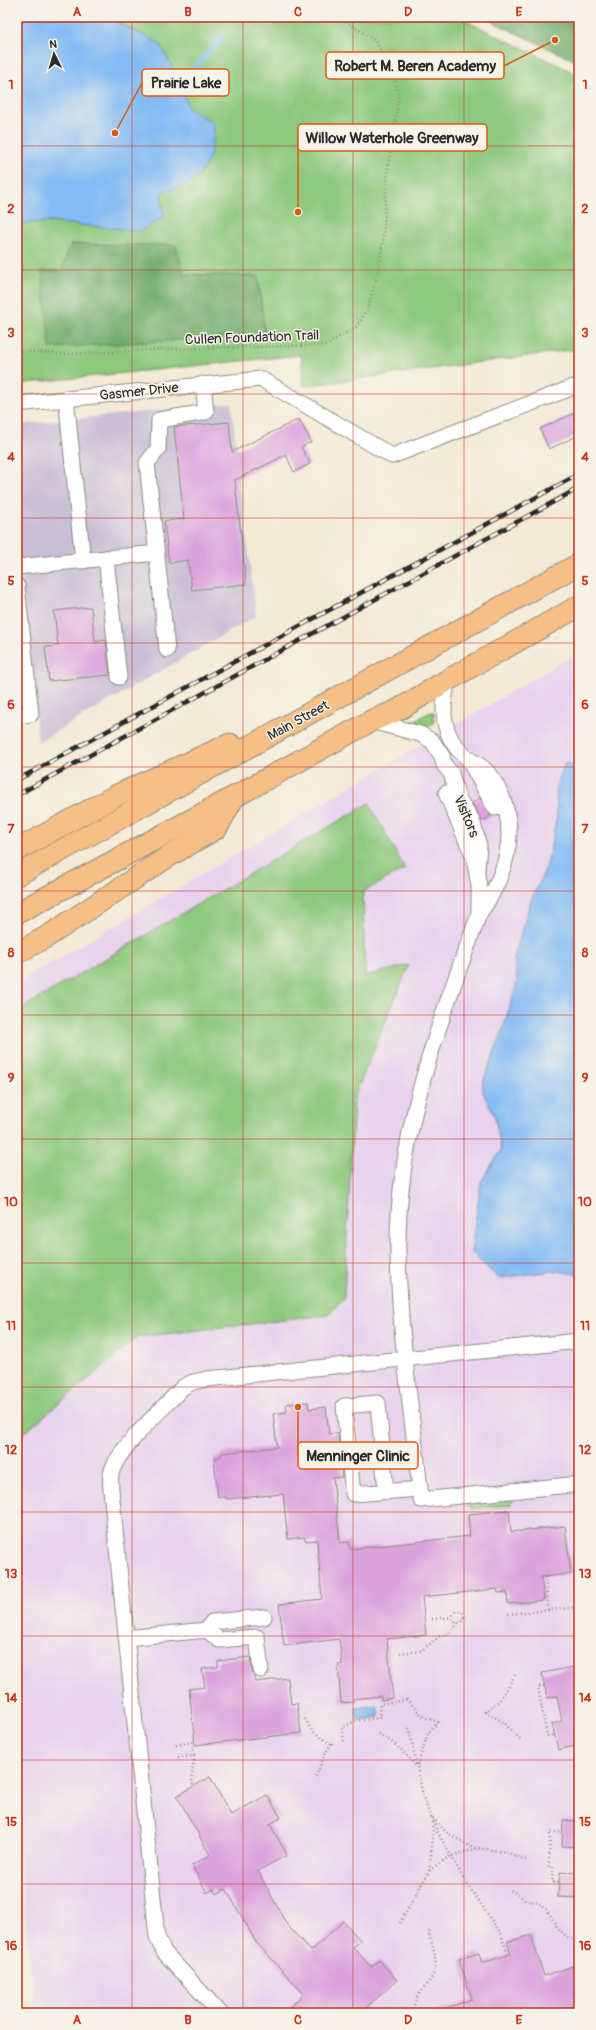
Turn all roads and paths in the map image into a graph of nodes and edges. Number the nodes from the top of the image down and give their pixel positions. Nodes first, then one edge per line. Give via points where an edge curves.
1 (336, 17) edge
2 (17, 352) edge
3 (203, 384) junction
4 (579, 385) edge
5 (66, 398) junction
6 (17, 404) edge
7 (157, 553) junction
8 (106, 558) junction
9 (84, 561) junction
10 (579, 564) edge
11 (17, 567) edge
12 (17, 586) edge
13 (579, 606) edge
14 (167, 650) dead end
15 (119, 677) dead end
16 (376, 677) junction
17 (448, 680) junction
18 (17, 716) edge
19 (371, 721) junction
20 (456, 749) junction
21 (443, 760) junction
22 (234, 797) junction
23 (17, 850) edge
24 (17, 875) edge
25 (17, 913) edge
26 (479, 914) junction
27 (17, 953) edge
28 (579, 1341) edge
29 (406, 1358) junction
30 (579, 1484) edge
31 (420, 1489) junction
32 (386, 1491) junction
33 (545, 1577) dead end
34 (579, 1607) edge
35 (548, 1610) junction
36 (508, 1614) dead end
37 (264, 1617) dead end
38 (452, 1617) junction
39 (432, 1619) dead end
40 (457, 1622) junction
41 (208, 1630) junction
42 (126, 1638) junction
43 (400, 1653) dead end
44 (261, 1670) dead end
45 (515, 1675) dead end
46 (544, 1686) dead end
47 (305, 1719) dead end
48 (409, 1728) dead end
49 (378, 1734) dead end
50 (554, 1735) dead end
51 (344, 1741) dead end
52 (522, 1741) dead end
53 (176, 1744) dead end
54 (194, 1756) junction
55 (178, 1758) dead end
56 (417, 1767) junction
57 (315, 1778) dead end
58 (194, 1787) dead end
59 (431, 1817) junction
60 (562, 1832) dead end
61 (480, 1848) junction
62 (450, 1856) junction
63 (526, 1860) dead end
64 (549, 1867) dead end
65 (553, 1867) dead end
66 (429, 1871) junction
67 (559, 1882) dead end
68 (511, 1890) dead end
69 (400, 1923) dead end
70 (430, 1928) dead end
71 (579, 1941) edge
72 (508, 1955) dead end
73 (220, 2013) edge
74 (414, 2013) edge

1 - 2 path, Cullen Foundation Trail via 376,41 392,70 399,96 388,166 379,270 367,310 356,327 326,345 68,354
3 - 4 street, Gasmer Drive via 261,379 392,456
3 - 5 street, Gasmer Drive
3 - 7 street via 206,412 159,420 158,449 147,463
5 - 6 street, Gasmer Drive
5 - 9 street
7 - 8 street
7 - 14 street
8 - 9 street
8 - 15 street
9 - 11 street
10 - 16 highway, Main Street
12 - 18 street via 31,714
13 - 17 highway
16 - 23 highway via 115,796
16 - 24 highway, Main Street
17 - 19 highway via 396,711
17 - 20 street via 444,720 449,738
19 - 21 street via 426,736 432,741
19 - 22 highway
20 - 21 street
20 - 26 street via 489,774 506,806 509,823 509,847 487,902
21 - 26 street via 442,774 448,798 477,870
22 - 25 highway
22 - 27 highway via 217,828 169,856 48,936
26 - 29 street via 430,1049 410,1130 400,1211 398,1252
28 - 29 street
29 - 31 street
29 - 42 street via 207,1379 183,1387 122,1452 111,1475 110,1490
30 - 31 street via 421,1500
31 - 32 street
32 - 32 street via 353,1494 344,1406 378,1403
33 - 35 path
34 - 35 path
35 - 36 path
37 - 41 street via 212,1622
38 - 39 path
38 - 40 path
38 - 40 path via 454,1612 462,1612 464,1618
40 - 43 path via 449,1634 440,1636 421,1651
41 - 42 street
41 - 44 street via 219,1640 257,1637
42 - 73 street via 157,1937 164,1952
45 - 52 path via 500,1700 485,1712 502,1721
46 - 50 path via 538,1687 547,1736
47 - 57 path via 312,1731 331,1744
48 - 56 path
49 - 56 path via 402,1749
51 - 56 path via 342,1728 355,1722 379,1718 380,1704 406,1700 424,1717 438,1722 428,1733
53 - 54 path via 192,1742
54 - 55 path
54 - 58 path via 191,1770
56 - 59 path via 424,1800
59 - 61 path via 456,1839
59 - 62 path
59 - 66 path via 433,1837
60 - 64 path via 550,1832
61 - 62 path
61 - 63 path via 506,1852
62 - 66 path
62 - 72 path via 501,1934
65 - 67 path via 552,1882
66 - 69 path
68 - 71 path via 526,1900 538,1903 547,1910 557,1927 567,1937
70 - 74 path via 436,1960 434,1974 415,1999

